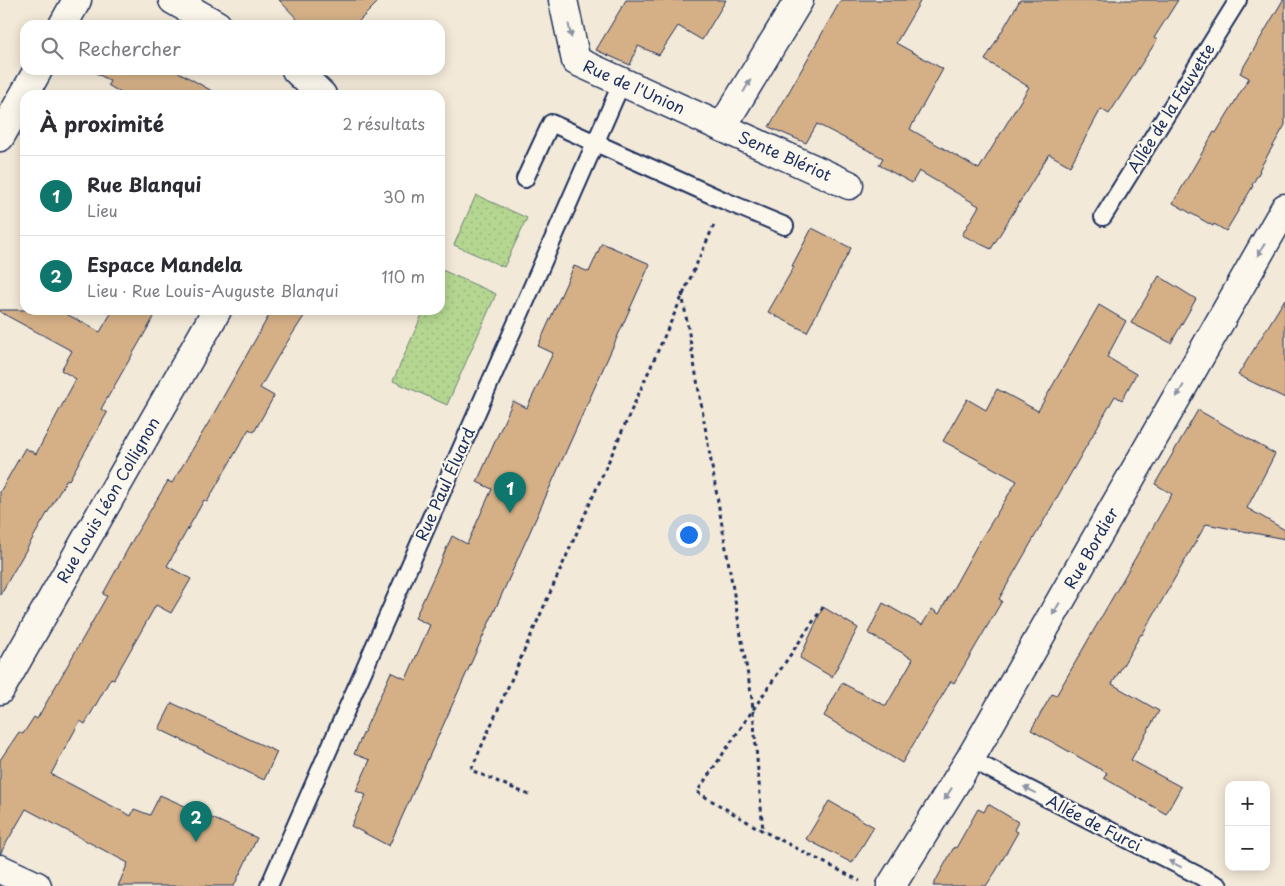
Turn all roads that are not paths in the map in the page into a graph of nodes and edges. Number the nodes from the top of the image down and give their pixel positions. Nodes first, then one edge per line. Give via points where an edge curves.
1 (77, 0) edge
2 (172, 0) edge
3 (563, 0) edge
4 (799, 0) edge
5 (1238, 0) edge
6 (66, 20) edge
7 (208, 20) edge
8 (35, 75) edge
9 (301, 75) edge
10 (622, 82) junction
11 (27, 90) edge
12 (317, 90) edge
13 (20, 102) edge
14 (722, 127) junction
15 (0, 137) edge
16 (595, 142) junction
17 (525, 179) dead end
18 (849, 185) dead end
19 (1285, 208) edge
20 (1103, 217) dead end
21 (785, 226) dead end
22 (214, 315) edge
23 (0, 690) edge
24 (970, 759) junction
25 (0, 869) edge
26 (37, 886) edge
27 (269, 886) edge
28 (891, 886) edge
29 (1218, 886) edge

1 - 6 street
2 - 7 street
3 -> 10 street, Rue de l'Union via 576,61
14 -> 4 street
5 - 20 lane, Allée de la Fauvette
8 - 11 street
9 - 12 street
10 - 14 street, Rue de l'Union
10 - 16 lane, Rue Paul Éluard
13 - 15 street
14 - 18 street, Sente Blériot
16 - 17 lane via 551,123
16 - 21 lane
16 - 27 lane, Rue Paul Éluard
19 -> 24 street, Rue Bordier
22 - 23 street, Rue Louis Léon Collignon
24 -> 28 street, Rue Bordier
29 -> 24 lane, Allée de Furci
25 - 26 street

